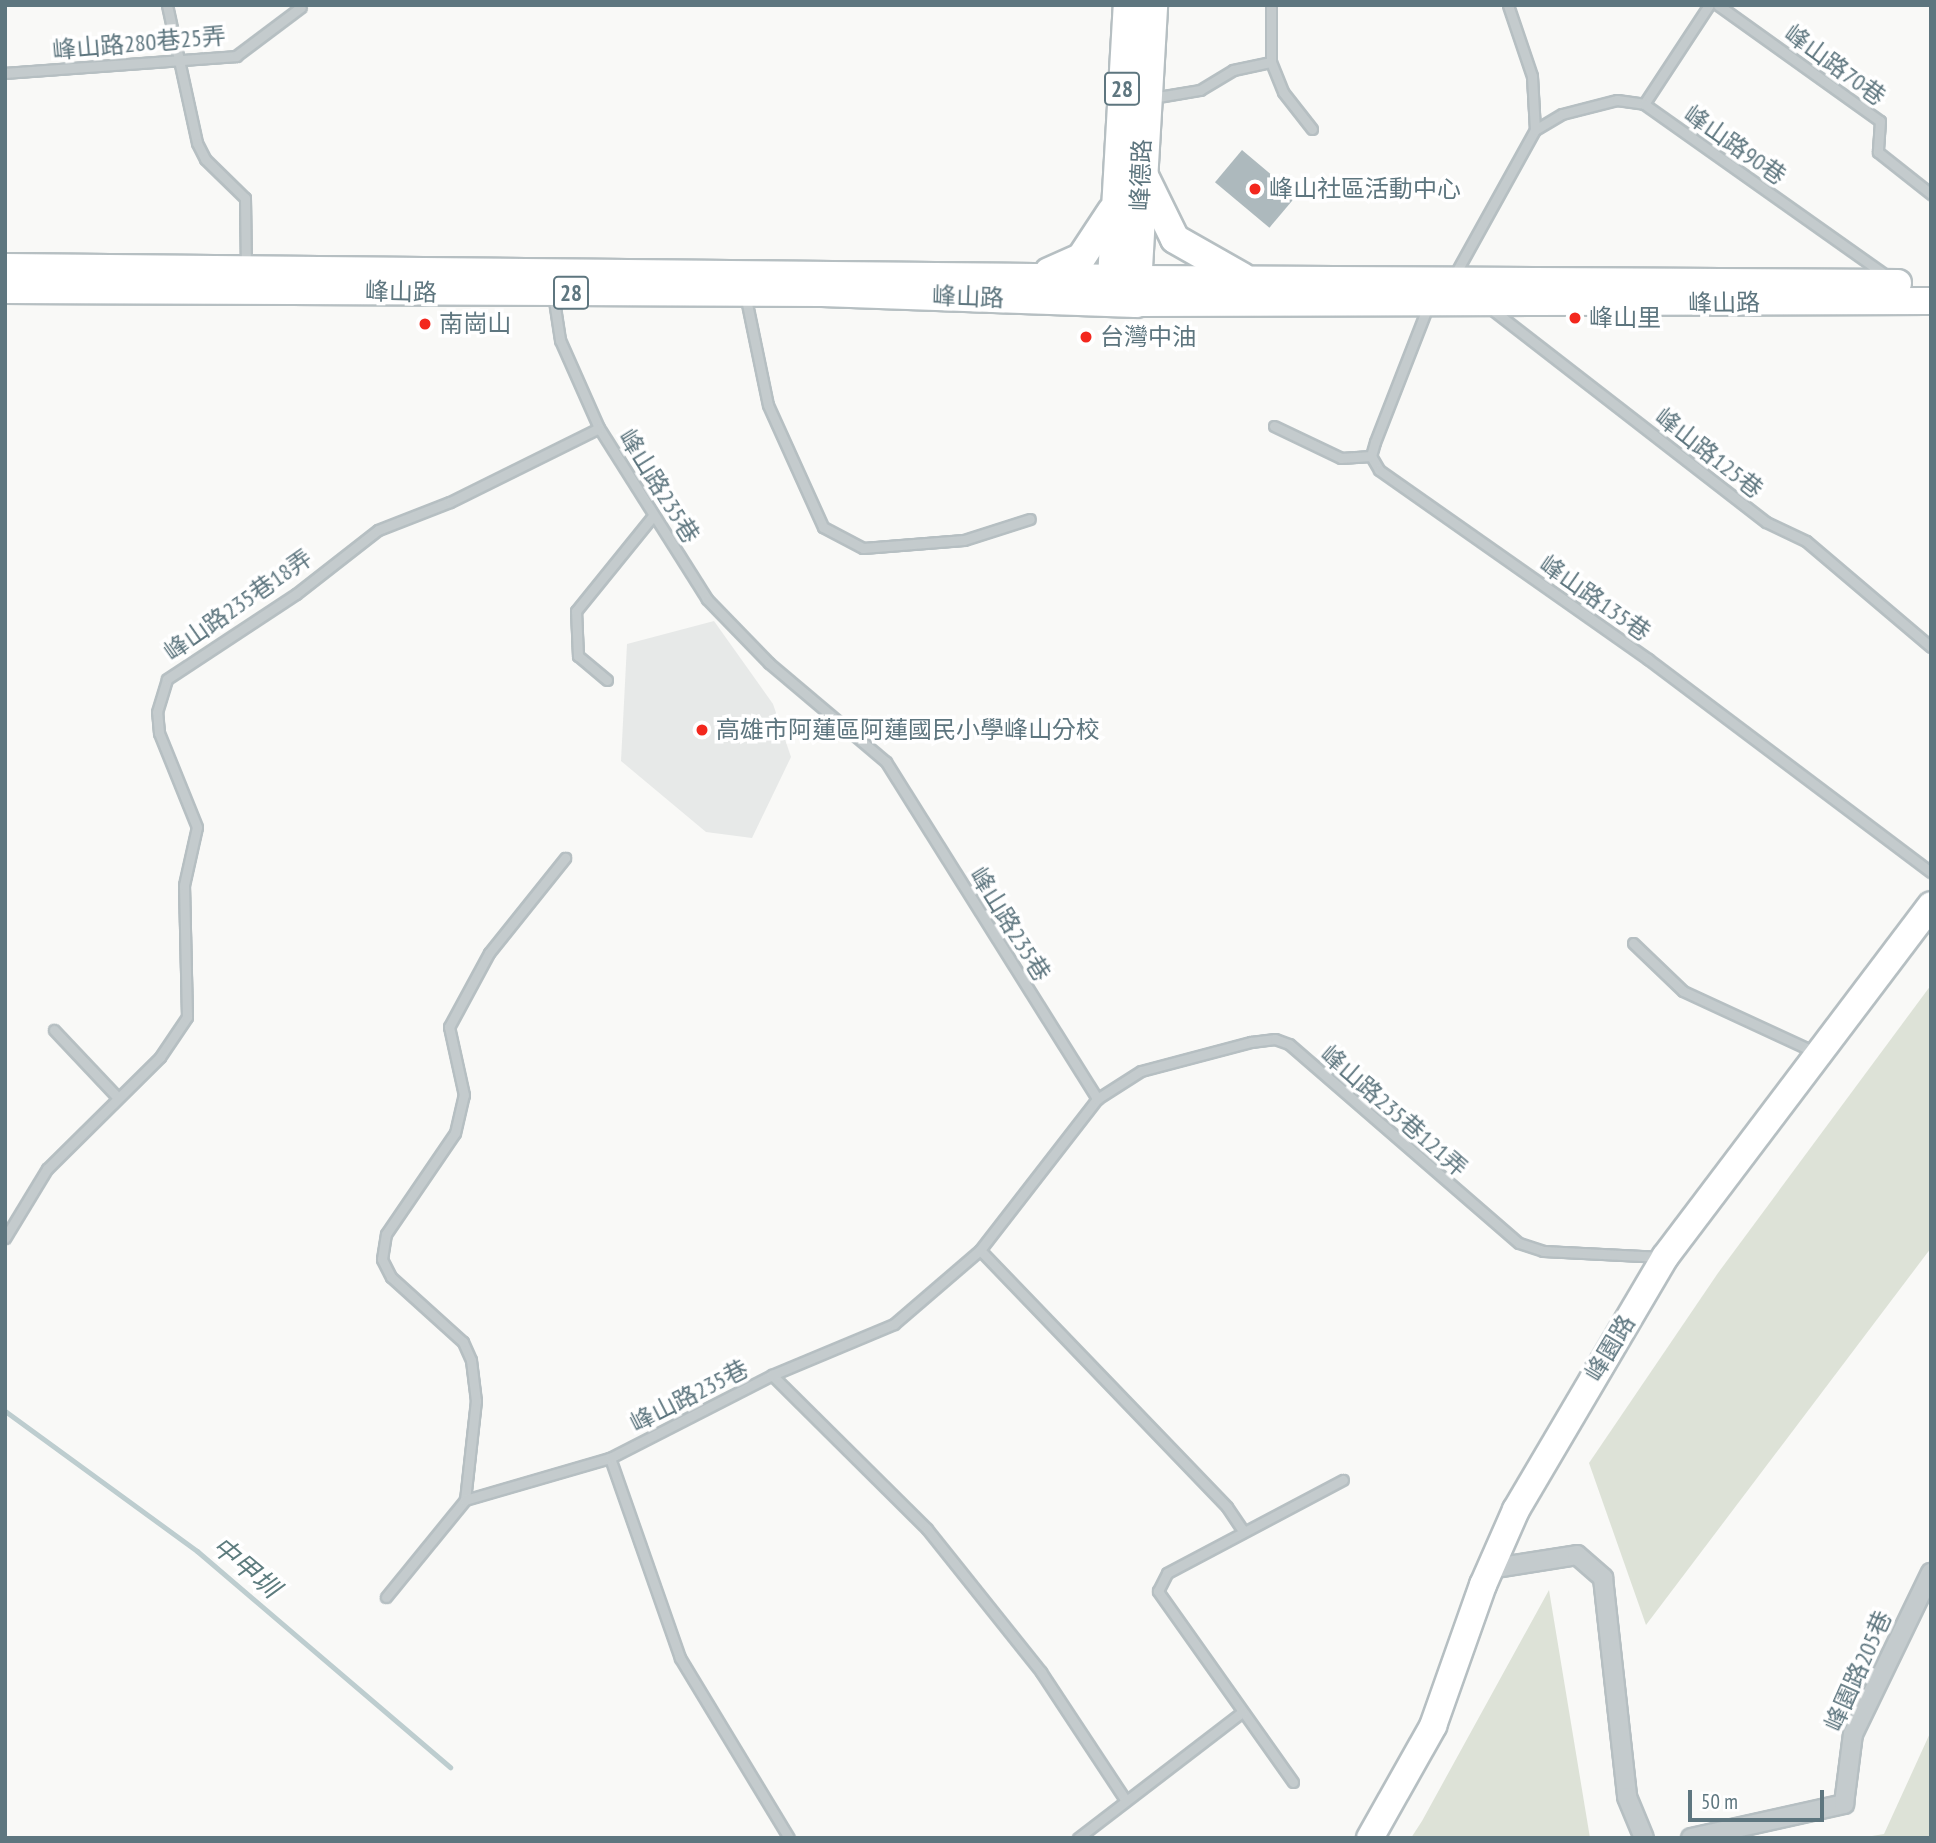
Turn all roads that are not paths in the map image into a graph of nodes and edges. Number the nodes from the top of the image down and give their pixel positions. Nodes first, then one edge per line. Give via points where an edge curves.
1 (167, 5) edge
2 (1128, 5) edge
3 (1153, 5) edge
4 (1271, 5) edge
5 (1508, 5) edge
6 (1709, 5) edge
7 (1718, 5) edge
8 (301, 7) edge
9 (180, 60) junction
10 (1271, 62) junction
11 (5, 73) edge
12 (1144, 100) junction
13 (1644, 104) junction
14 (1312, 129) dead end
15 (1535, 130) junction
16 (1131, 173) junction
17 (1931, 194) edge
18 (5, 268) edge
19 (1040, 276) junction
20 (1242, 277) junction
21 (1453, 277) junction
22 (246, 280) junction
23 (552, 282) junction
24 (1931, 283) edge
25 (1898, 284) junction
26 (5, 289) edge
27 (1124, 290) junction
28 (1481, 290) junction
29 (744, 292) junction
30 (1431, 300) junction
31 (1931, 301) edge
32 (1274, 426) dead end
33 (600, 428) junction
34 (1371, 456) junction
35 (653, 516) junction
36 (1030, 519) dead end
37 (1931, 647) edge
38 (607, 680) dead end
39 (565, 858) dead end
40 (1931, 872) edge
41 (1931, 905) edge
42 (1633, 943) dead end
43 (54, 1030) dead end
44 (1818, 1054) junction
45 (118, 1098) junction
46 (1097, 1099) junction
47 (5, 1238) edge
48 (980, 1250) junction
49 (1665, 1257) junction
50 (772, 1375) junction
51 (610, 1458) junction
52 (1343, 1480) dead end
53 (465, 1500) junction
54 (1242, 1529) junction
55 (1489, 1569) junction
56 (1931, 1573) edge
57 (386, 1597) dead end
58 (1242, 1712) junction
59 (1293, 1782) dead end
60 (1126, 1801) junction
61 (789, 1838) edge
62 (1078, 1838) edge
63 (1370, 1838) edge
64 (1644, 1838) edge
65 (1691, 1838) edge

1 - 9 lane
2 - 16 main road, 峰德路 / 28
3 - 12 main road, 峰德路 / 28
4 - 10 lane
5 - 15 lane via 1532,76
6 - 13 lane
7 - 17 lane, 峰山路70巷 via 1880,121 1878,152
8 - 9 lane, 峰山路280巷25弄 via 236,56
9 - 11 lane, 峰山路280巷25弄
9 - 22 lane via 197,143 205,159 245,198
10 - 12 lane via 1233,70 1200,90
10 - 14 lane via 1283,92
12 - 16 main road, 峰德路 / 28
13 - 15 lane via 1617,100 1562,114
13 - 25 lane, 峰山路90巷
15 - 21 lane
16 - 19 main road via 1097,241 1081,258
16 - 20 main road via 1175,239
16 - 27 main road, 峰德路 / 28
18 - 22 main road, 峰山路 / 28
19 - 23 main road, 峰山路 / 28
19 - 27 main road, 峰山路 / 28
20 - 21 street, 峰山路
20 - 27 street, 峰山路
21 - 28 street, 峰山路
22 - 23 main road, 峰山路 / 28
22 - 26 main road, 峰山路 / 28
23 - 29 main road, 峰山路 / 28
23 - 33 lane, 峰山路235巷 via 560,340
24 - 25 street, 峰山路
25 - 28 street, 峰山路
27 - 29 main road, 峰山路 / 28
27 - 30 street, 峰山路
28 - 30 street, 峰山路
28 - 31 street, 峰山路
28 - 37 lane, 峰山路125巷 via 1766,522 1806,541
29 - 36 lane via 768,405 823,527 863,548 964,540
30 - 34 lane
32 - 34 lane via 1341,458
33 - 35 lane, 峰山路235巷
33 - 45 lane, 峰山路235巷18弄 via 450,502 378,530 296,594 166,679 157,712 159,733 197,827 184,885 190,989 177,1038
34 - 40 lane, 峰山路135巷 via 1380,470 1648,659
35 - 38 lane via 576,611 578,656
35 - 46 lane, 峰山路235巷 via 707,599 769,663 886,762
39 - 53 lane via 489,953 449,1027 464,1095 455,1133 386,1234 382,1259 391,1277 463,1342 471,1360 477,1401
41 - 44 street, 峰園路
42 - 44 lane via 1683,991
43 - 45 lane
44 - 49 street, 峰園路
45 - 47 lane, 峰山路235巷18弄 via 47,1169
46 - 48 lane, 峰山路235巷
46 - 49 lane, 峰山路235巷121弄 via 1141,1071 1275,1039 1289,1044 1519,1243 1543,1251
48 - 50 lane, 峰山路235巷 via 894,1324
48 - 54 lane via 1227,1507
49 - 55 street, 峰園路 via 1516,1510
50 - 51 lane, 峰山路235巷
50 - 60 lane via 927,1529 1041,1672
51 - 53 lane, 峰山路235巷
51 - 61 lane, 峰山路235巷 via 680,1658
52 - 54 lane via 1298,1508
53 - 57 lane
54 - 58 lane via 1167,1573 1158,1591
55 - 63 street, 峰園路 via 1437,1716
55 - 64 street via 1577,1555 1602,1578 1627,1797
56 - 65 street, 峰園路205巷 via 1853,1734 1844,1804
58 - 59 lane
58 - 60 lane
60 - 62 lane

